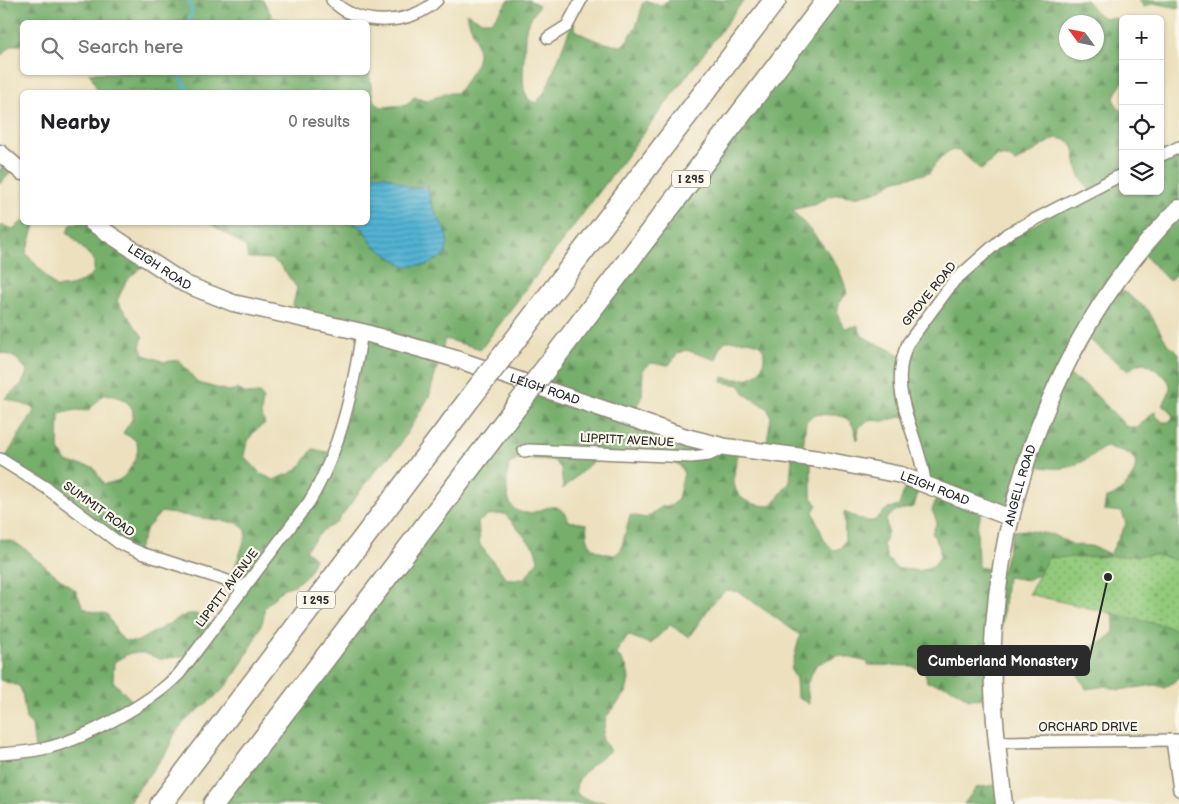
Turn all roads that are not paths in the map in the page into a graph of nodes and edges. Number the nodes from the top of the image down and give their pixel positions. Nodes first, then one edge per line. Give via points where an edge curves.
1 (332, 0) edge
2 (437, 0) edge
3 (581, 0) edge
4 (775, 0) edge
5 (828, 0) edge
6 (548, 38) dead end
7 (1179, 147) edge
8 (0, 153) edge
9 (1164, 154) edge
10 (20, 170) edge
11 (1119, 176) edge
12 (1179, 208) edge
13 (95, 225) edge
14 (362, 332) junction
15 (726, 447) junction
16 (524, 451) dead end
17 (0, 459) edge
18 (925, 484) junction
19 (1011, 518) junction
20 (244, 588) junction
21 (1175, 740) edge
22 (997, 742) junction
23 (0, 754) edge
24 (1179, 790) edge
25 (161, 804) edge
26 (214, 804) edge
27 (1004, 804) edge

1 - 2 street via 342,10 357,17 379,20 401,18 428,9
3 - 6 street via 567,26
4 - 25 highway, I 295, bridge
5 - 26 highway, I 295, bridge
7 - 9 street
8 - 10 street
11 - 18 street, GROVE ROAD via 1007,234 954,281 912,336 902,354 899,384
12 - 19 street, ANGELL ROAD via 1118,281 1076,347 1038,430
13 - 14 street, LEIGH ROAD via 163,271 206,294 233,304
14 - 15 street, LEIGH ROAD via 456,358 661,430
14 - 20 street, LIPPITT AVENUE via 344,416 327,468 308,502
15 - 16 street, LIPPITT AVENUE via 709,455 691,457
15 - 18 street, LEIGH ROAD via 819,459 901,475
17 - 20 street, SUMMIT ROAD via 45,486 119,543
18 - 19 street, LEIGH ROAD
19 - 22 street, ANGELL ROAD via 994,627 992,670
20 - 23 street, LIPPITT AVENUE via 179,674 159,693 116,719 65,742 44,749
21 - 22 street, ORCHARD DRIVE
21 - 24 street
22 - 27 street, ANGELL ROAD

